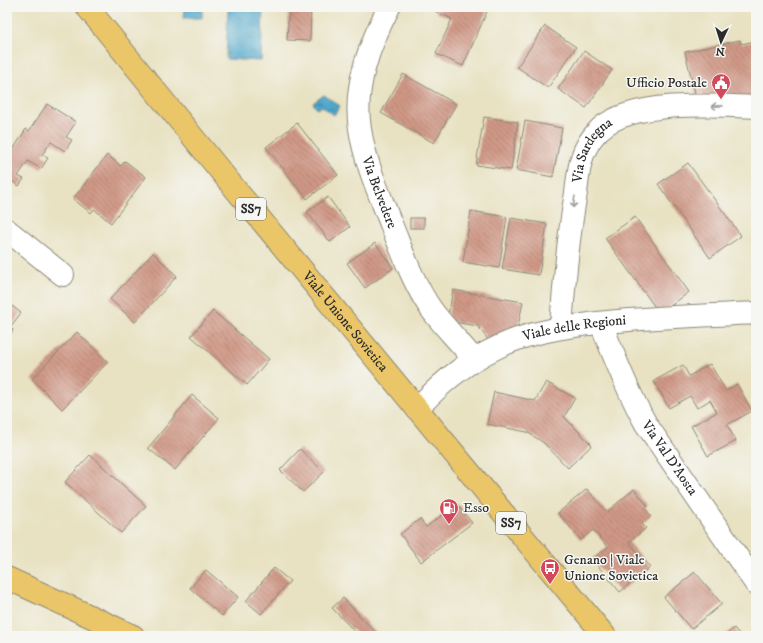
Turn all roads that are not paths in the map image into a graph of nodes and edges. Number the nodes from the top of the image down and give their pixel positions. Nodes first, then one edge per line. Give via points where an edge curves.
1 (87, 7) edge
2 (389, 7) edge
3 (756, 107) edge
4 (7, 230) edge
5 (63, 275) dead end
6 (756, 313) edge
7 (601, 323) junction
8 (561, 328) junction
9 (474, 360) junction
10 (417, 409) junction
11 (7, 578) edge
12 (756, 584) edge
13 (133, 636) edge
14 (604, 636) edge

1 - 10 main road, Viale Unione Sovietica / SS7
2 - 9 street, Via Belvedere via 373,40 365,65 359,100 360,130 370,169 410,270 432,310
3 -> 8 street, Via Sardegna via 689,106 643,111 606,125 593,137 585,151 579,175 567,253
4 - 5 street
6 - 7 street, Viale delle Regioni
7 - 8 street, Viale delle Regioni
7 - 12 street, Via Val D'Aosta via 622,376 646,424
8 - 9 street, Viale delle Regioni via 514,340
9 - 10 street, Viale delle Regioni via 448,378
10 - 14 main road, Viale Unione Sovietica / SS7
11 - 13 main road

